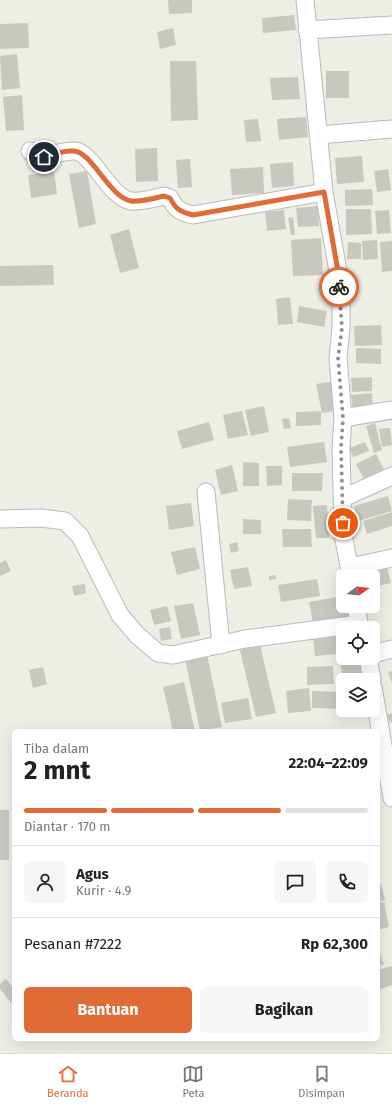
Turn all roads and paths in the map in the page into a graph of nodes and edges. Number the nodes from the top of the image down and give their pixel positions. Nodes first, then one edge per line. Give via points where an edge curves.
1 (305, 0) edge
2 (392, 25) edge
3 (307, 30) junction
4 (392, 129) edge
5 (319, 135) junction
6 (30, 151) dead end
7 (324, 192) junction
8 (392, 410) edge
9 (343, 418) junction
10 (392, 476) edge
11 (206, 492) dead end
12 (343, 498) junction
13 (0, 519) edge
14 (392, 558) edge
15 (350, 569) edge
16 (356, 569) edge
17 (336, 629) edge
18 (221, 646) junction
19 (392, 649) edge
20 (380, 652) edge
21 (378, 717) edge
22 (392, 798) edge

1 - 3 street
2 - 3 street
3 - 5 street
4 - 5 street
5 - 7 street
6 - 7 street via 38,157 76,151 84,155 122,197 131,201 164,196 170,198 182,212 193,215
7 - 9 street via 338,271 341,305 342,328 338,358
8 - 9 street
9 - 12 street
10 - 12 street
11 - 18 street
12 - 15 street via 343,536
13 - 18 street via 41,518 65,521 80,536 120,615 137,635 158,653 173,655
14 - 16 street
17 - 18 street via 246,639
19 - 20 street
21 - 22 street

